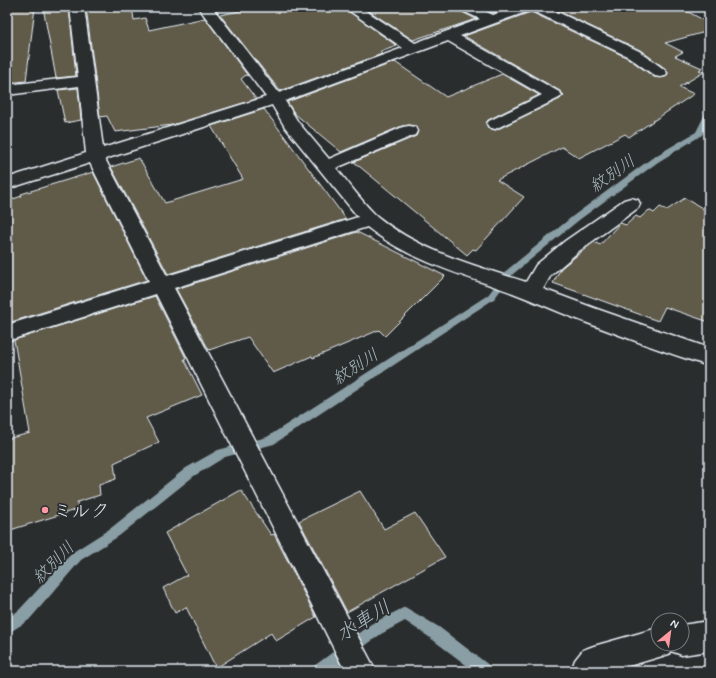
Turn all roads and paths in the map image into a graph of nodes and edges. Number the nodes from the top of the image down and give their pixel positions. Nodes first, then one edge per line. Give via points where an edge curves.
1 (78, 7) edge
2 (205, 7) edge
3 (351, 7) edge
4 (466, 7) edge
5 (527, 7) edge
6 (536, 7) edge
7 (492, 20) junction
8 (450, 36) junction
9 (414, 49) junction
10 (660, 73) dead end
11 (86, 81) junction
12 (7, 90) edge
13 (276, 99) junction
14 (495, 124) dead end
15 (409, 131) dead end
16 (95, 156) junction
17 (326, 166) junction
18 (7, 184) edge
19 (631, 204) dead end
20 (370, 220) junction
21 (162, 286) junction
22 (525, 290) junction
23 (7, 333) edge
24 (709, 357) edge
25 (709, 636) edge
26 (690, 639) edge
27 (650, 645) edge
28 (359, 668) edge
29 (586, 671) edge

1 - 11 street
2 - 13 street
3 - 9 street
4 - 7 street
5 - 7 street
6 - 10 street via 634,54
7 - 8 street
8 - 9 street
8 - 14 street via 554,94
9 - 13 street
11 - 12 street
11 - 16 street
13 - 16 street
13 - 17 street via 291,124
15 - 17 street
16 - 18 street
16 - 21 street
17 - 20 street
19 - 22 street via 572,246 543,270
20 - 21 street
20 - 22 street via 392,237 420,250 471,272
21 - 23 street
21 - 28 street
22 - 24 street
25 - 26 street
27 - 29 street via 594,661

